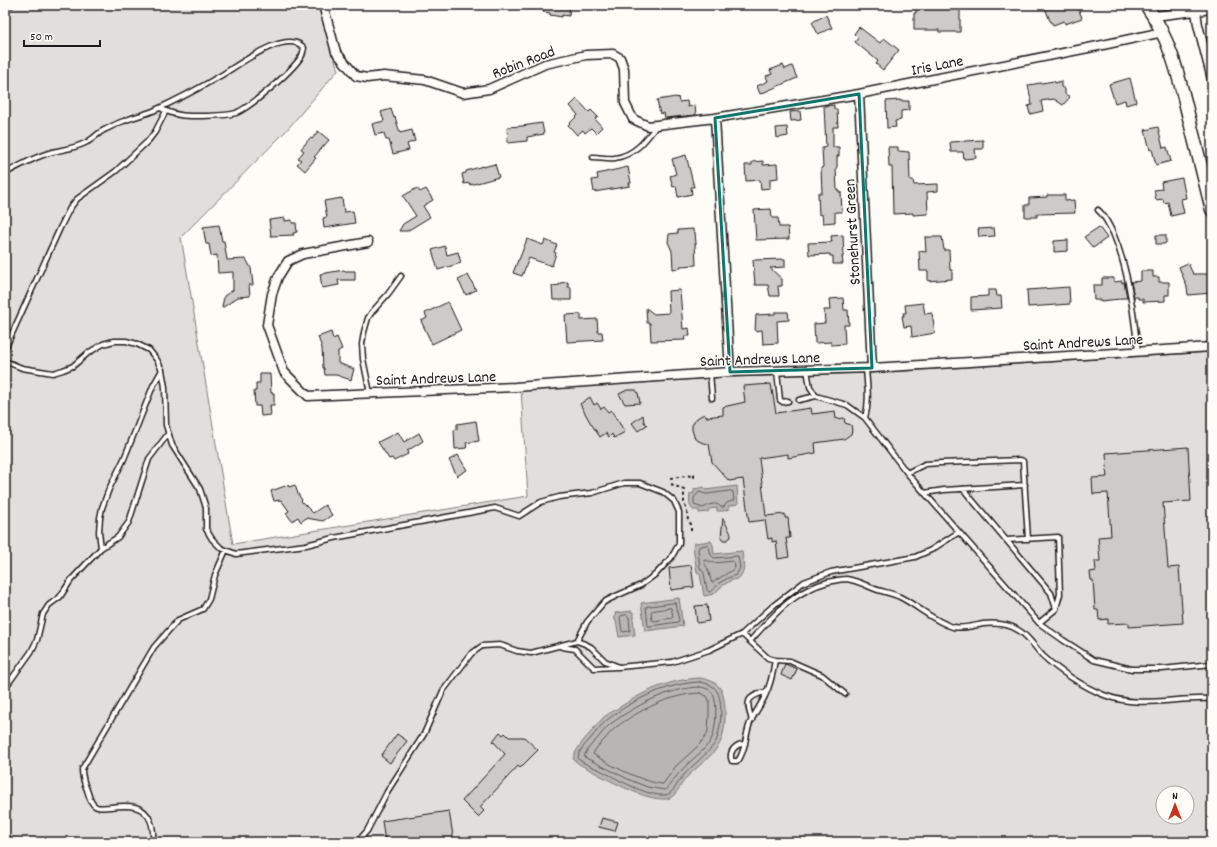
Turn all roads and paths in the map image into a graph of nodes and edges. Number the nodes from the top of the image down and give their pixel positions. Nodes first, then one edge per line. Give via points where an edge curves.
1 (12, 5) edge
2 (323, 5) edge
3 (1146, 5) edge
4 (5, 7) edge
5 (1196, 7) edge
6 (1212, 9) edge
7 (1154, 16) junction
8 (1163, 32) junction
9 (1212, 79) edge
10 (859, 94) junction
11 (160, 108) junction
12 (166, 111) junction
13 (715, 118) junction
14 (657, 125) junction
15 (593, 157) dead end
16 (5, 173) edge
17 (1098, 210) dead end
18 (1212, 210) edge
19 (368, 242) dead end
20 (401, 276) dead end
21 (1212, 347) edge
22 (5, 349) edge
23 (1138, 351) junction
24 (6, 363) edge
25 (869, 368) junction
26 (162, 370) junction
27 (807, 370) junction
28 (777, 371) junction
29 (730, 372) junction
30 (710, 373) junction
31 (370, 394) junction
32 (816, 396) junction
33 (712, 398) dead end
34 (799, 400) dead end
35 (788, 402) dead end
36 (865, 418) junction
37 (168, 434) junction
38 (907, 473) junction
39 (670, 478) dead end
40 (694, 480) dead end
41 (1025, 485) junction
42 (963, 489) junction
43 (924, 493) junction
44 (1212, 520) edge
45 (959, 532) junction
46 (1028, 539) junction
47 (1007, 540) junction
48 (1212, 546) edge
49 (101, 548) junction
50 (226, 550) junction
51 (1056, 609) junction
52 (1039, 623) junction
53 (742, 634) junction
54 (577, 641) junction
55 (750, 641) junction
56 (555, 647) junction
57 (775, 660) junction
58 (1212, 664) edge
59 (619, 667) junction
60 (5, 688) edge
61 (767, 692) junction
62 (845, 694) dead end
63 (1212, 699) edge
64 (752, 720) junction
65 (746, 744) junction
66 (153, 842) edge
67 (357, 842) edge

1 - 4 lane
2 - 14 street, Robin Road via 336,52 356,76 425,80 464,93 489,89 545,64 586,55 613,54 620,58 624,69 625,103 634,119 648,126
3 - 7 main road
5 - 6 street
5 - 7 street
5 - 9 street
7 - 8 main road
8 - 10 street, Iris Lane
8 - 18 main road via 1177,68
10 - 13 street, Iris Lane
10 - 25 street, Stonehurst Green
11 - 12 lane
11 - 12 lane via 268,47 294,43 304,48 302,56 280,80 236,113 182,116
11 - 16 lane via 124,121 88,142 35,158
12 - 22 lane via 148,141 116,171 77,199 70,208
13 - 14 street, Robin Road
13 - 29 street
14 - 15 lane via 640,147 628,154 615,158
17 - 23 lane via 1105,216 1128,278
19 - 31 street, Saint Andrews Lane via 303,254 288,261 278,277 272,294 267,325 284,372 308,396
20 - 31 lane via 368,318 364,332 363,359
21 - 23 street, Saint Andrews Lane
23 - 25 street, Saint Andrews Lane
24 - 26 lane via 53,373 73,366 103,344 126,340 149,350
25 - 27 street, Saint Andrews Lane
25 - 36 lane via 869,398
26 - 37 lane
26 - 49 lane via 102,508 99,532
27 - 28 street, Saint Andrews Lane
27 - 32 lane via 810,386
28 - 29 street, Saint Andrews Lane
28 - 35 lane via 780,400
29 - 30 street, Saint Andrews Lane
30 - 31 street, Saint Andrews Lane
30 - 33 lane
32 - 34 lane
32 - 36 lane via 847,405
36 - 38 lane
37 - 49 lane via 149,459 128,522 118,537
37 - 50 lane via 172,446 200,489 206,508 206,529 212,539
38 - 41 lane via 925,464 1020,460 1023,461
38 - 43 lane
39 - 40 path via 694,475
41 - 42 lane
41 - 46 lane
42 - 43 lane
42 - 47 lane
43 - 45 lane
44 - 48 lane
45 - 52 lane
45 - 53 lane via 915,557 831,572 804,582
46 - 47 lane
46 - 51 lane via 1058,537 1060,594
47 - 51 lane via 1051,593
49 - 60 lane via 71,580 60,597 49,605 43,614 37,640 31,652
50 - 54 lane via 236,554 284,549 495,508 519,516 541,502 592,493 624,483 640,483 663,492 674,501 679,512 680,544 671,558 642,585 604,602 587,622
50 - 66 lane via 203,609 178,620 154,647 82,769 91,802 100,808 135,806 144,811 150,819
51 - 52 lane
52 - 58 lane via 1094,660 1132,669
53 - 55 lane
53 - 59 lane via 709,650 672,662
54 - 56 lane
54 - 59 lane via 591,648 605,661
55 - 57 lane via 768,658
55 - 63 lane via 789,601 819,584 845,579 898,596 939,621 954,627 993,624 1019,630 1052,663 1076,680 1105,695 1141,703
56 - 59 lane via 565,646 574,649 594,668
56 - 67 lane via 531,653 500,645 482,646 471,654 443,691 424,734 387,792 367,831
57 - 61 lane via 773,677
57 - 62 lane via 790,661 822,675
61 - 64 lane
61 - 64 lane via 750,698 748,708
64 - 65 lane
65 - 65 lane via 738,761 732,761 733,748 742,743

